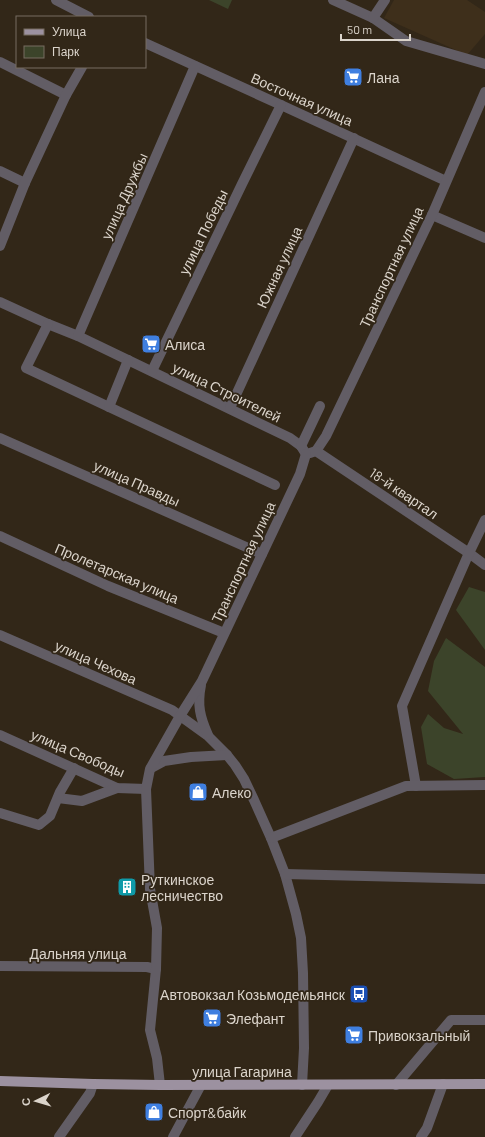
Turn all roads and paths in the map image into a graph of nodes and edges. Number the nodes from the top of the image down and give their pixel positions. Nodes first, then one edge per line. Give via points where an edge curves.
1 (56, 0) edge
2 (333, 0) edge
3 (385, 0) edge
4 (87, 16) edge
5 (373, 18) junction
6 (146, 44) edge
7 (0, 62) edge
8 (485, 64) edge
9 (195, 66) junction
10 (81, 68) edge
11 (485, 92) edge
12 (66, 95) junction
13 (281, 105) junction
14 (354, 138) junction
15 (0, 171) edge
16 (446, 181) junction
17 (25, 183) junction
18 (432, 215) junction
19 (485, 238) edge
20 (0, 246) edge
21 (0, 302) edge
22 (48, 324) junction
23 (78, 336) junction
24 (128, 360) junction
25 (152, 371) junction
26 (320, 406) dead end
27 (109, 407) junction
28 (230, 408) junction
29 (0, 438) edge
30 (303, 450) junction
31 (316, 451) junction
32 (275, 485) dead end
33 (485, 520) edge
34 (0, 536) edge
35 (468, 553) junction
36 (262, 554) junction
37 (485, 565) edge
38 (224, 633) junction
39 (0, 635) edge
40 (202, 681) junction
41 (180, 716) junction
42 (0, 735) edge
43 (208, 736) junction
44 (227, 755) junction
45 (74, 768) junction
46 (150, 769) junction
47 (485, 785) edge
48 (416, 786) junction
49 (117, 788) junction
50 (146, 789) junction
51 (58, 798) junction
52 (0, 812) edge
53 (271, 838) junction
54 (285, 874) junction
55 (485, 879) edge
56 (0, 966) edge
57 (156, 969) junction
58 (485, 1020) edge
59 (0, 1081) edge
60 (93, 1084) junction
61 (302, 1084) junction
62 (443, 1084) junction
63 (485, 1084) edge
64 (160, 1085) junction
65 (201, 1085) junction
66 (328, 1085) junction
67 (396, 1085) junction
68 (59, 1137) edge
69 (173, 1137) edge
70 (295, 1137) edge
71 (422, 1137) edge

1 - 4 street
2 - 5 street
3 - 5 street
5 - 8 street via 406,41
6 - 9 street, Восточная улица
7 - 12 street
9 - 13 street, Восточная улица
9 - 23 street, улица Дружбы
10 - 12 street
11 - 16 street, Транспортная улица
12 - 17 street
13 - 14 street, Восточная улица
13 - 25 street, улица Победы
14 - 16 street, Восточная улица
14 - 28 street, Южная улица
15 - 17 street
16 - 18 street, Транспортная улица
17 - 20 street
18 - 19 street
18 - 31 street, Транспортная улица via 326,436
21 - 22 street, улица Строителей
22 - 23 street, улица Строителей
22 - 27 street via 26,368
23 - 24 street, улица Строителей
24 - 25 street, улица Строителей
24 - 27 street
25 - 28 street, улица Строителей
26 - 30 street, Транспортная улица
27 - 32 street
28 - 30 street, улица Строителей via 290,438
29 - 36 street, улица Правды
30 - 31 street
30 - 36 street, Транспортная улица via 300,474
31 - 35 street, 18-й квартал
33 - 35 street
34 - 38 street, Пролетарская улица via 108,586
35 - 37 street, 18-й квартал
35 - 48 street via 402,706
36 - 38 street, Транспортная улица
38 - 40 street, Транспортная улица
39 - 41 street, улица Чехова via 172,710
40 - 41 street
40 - 43 street via 199,710
41 - 43 street
41 - 46 street
42 - 45 street, улица Свободы
43 - 44 street
44 - 46 street via 164,761
44 - 53 street via 244,779
45 - 49 street, улица Свободы
45 - 51 street
46 - 50 street
47 - 48 street
48 - 53 street via 406,786
49 - 50 street, улица Свободы
49 - 51 street via 82,801
50 - 57 street via 150,889 157,928
51 - 52 street via 50,816 38,825
53 - 54 street
54 - 55 street
54 - 61 street via 301,938 304,996
56 - 57 street, Дальняя улица
57 - 64 street via 150,1030
58 - 67 street via 451,1020
59 - 60 main road, улица Гагарина
60 - 64 main road, улица Гагарина
60 - 68 street via 90,1093
61 - 65 main road, улица Гагарина
61 - 66 main road, улица Гагарина
62 - 63 main road, улица Гагарина
62 - 67 main road, улица Гагарина
62 - 71 street
64 - 65 main road, улица Гагарина
65 - 69 street
66 - 67 main road, улица Гагарина
66 - 70 street

